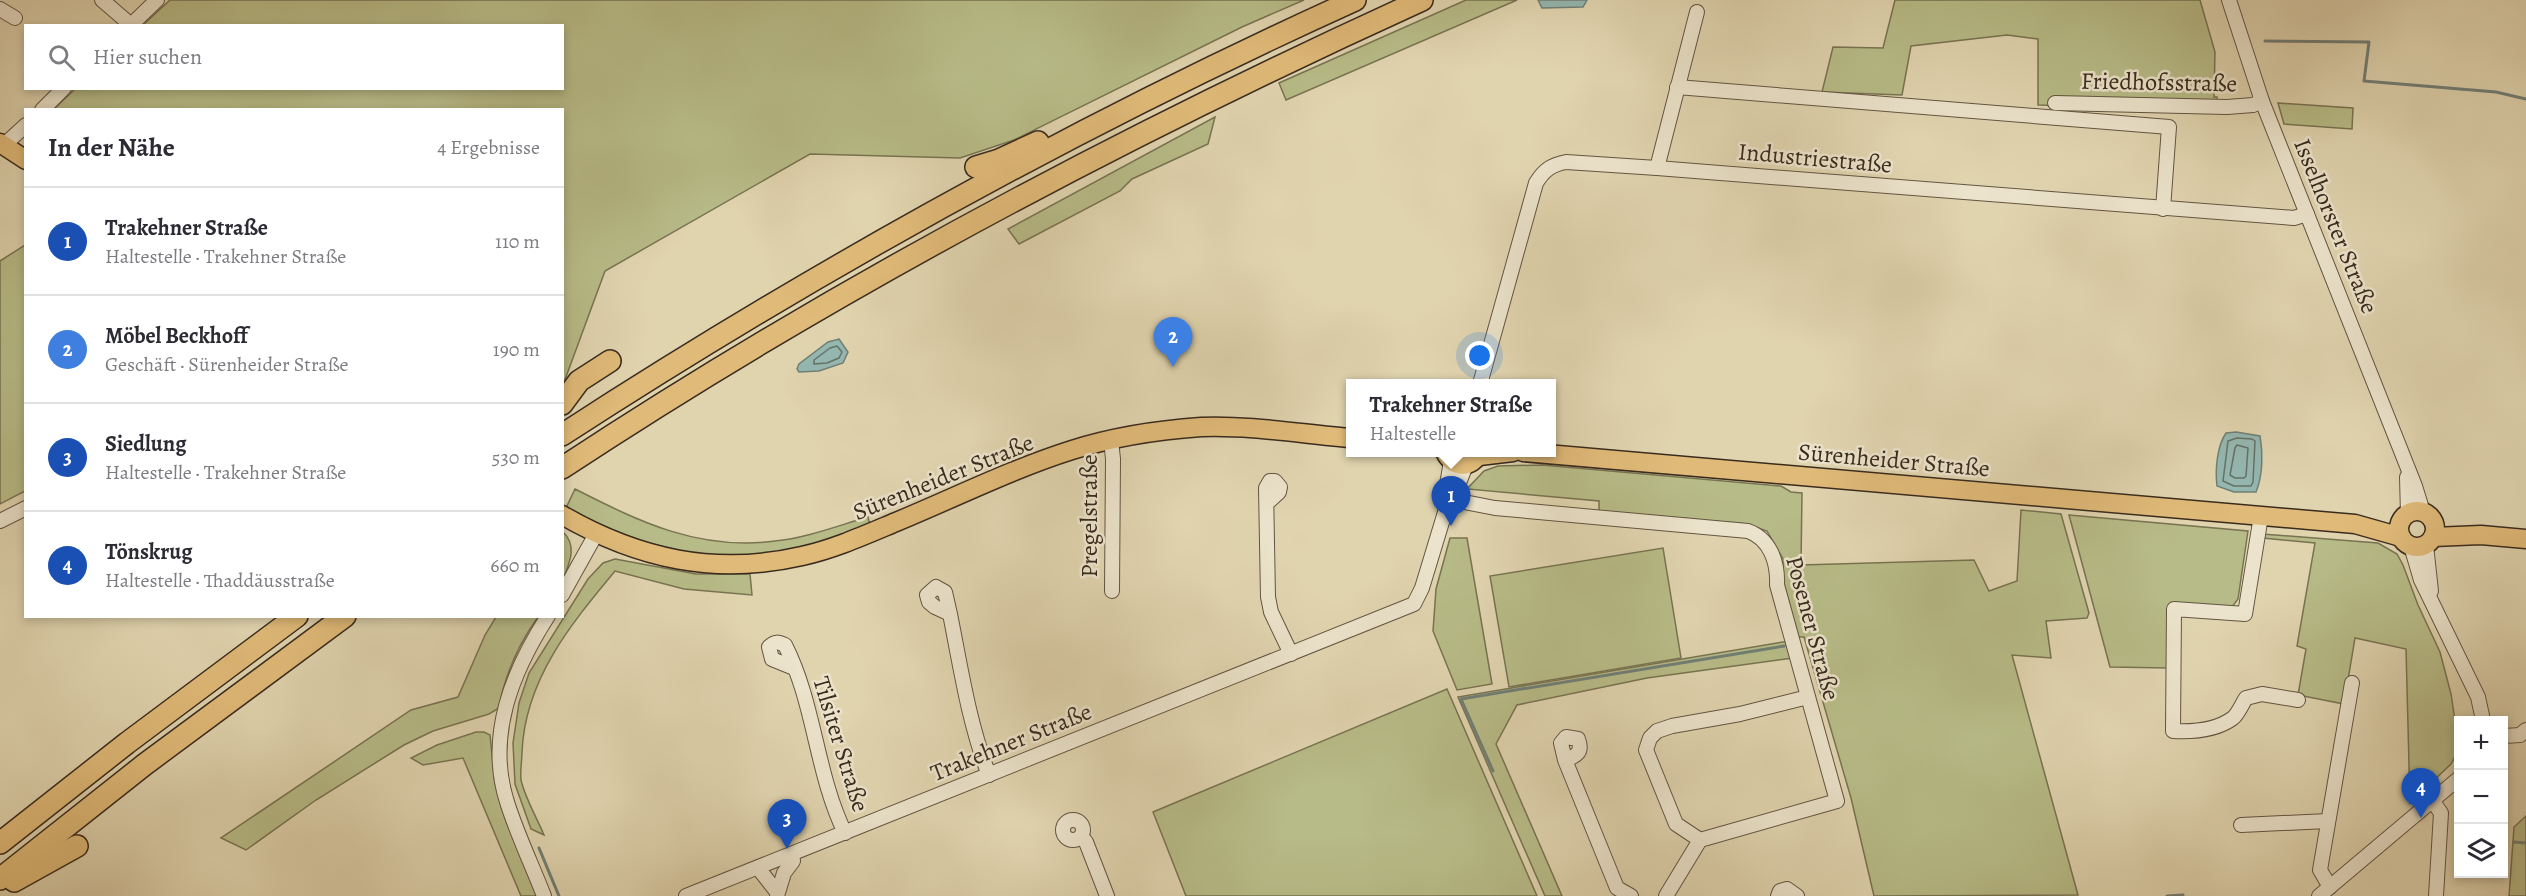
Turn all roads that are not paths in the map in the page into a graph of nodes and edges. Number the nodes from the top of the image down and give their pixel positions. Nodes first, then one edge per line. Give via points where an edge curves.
1 (102, 0) edge
2 (157, 0) edge
3 (1355, 0) edge
4 (1422, 0) edge
5 (2229, 0) edge
6 (0, 9) edge
7 (1697, 12) dead end
8 (15, 18) dead end
9 (130, 24) edge
10 (132, 24) edge
11 (1677, 87) junction
12 (62, 90) edge
13 (2262, 101) junction
14 (2055, 103) dead end
15 (44, 108) edge
16 (24, 127) edge
17 (1083, 133) junction
18 (2, 144) edge
19 (24, 159) edge
20 (976, 166) dead end
21 (1657, 168) junction
22 (2163, 209) junction
23 (2307, 214) junction
24 (610, 361) dead end
25 (1481, 379) edge
26 (564, 401) edge
27 (564, 434) edge
28 (1346, 438) edge
29 (1111, 440) junction
30 (1556, 456) edge
31 (1464, 458) edge
32 (564, 467) edge
33 (1449, 498) junction
34 (1267, 502) dead end
35 (24, 509) edge
36 (564, 516) edge
37 (2261, 516) junction
38 (0, 521) edge
39 (2417, 529) junction
40 (596, 534) junction
41 (2526, 539) edge
42 (564, 591) edge
43 (1112, 591) dead end
44 (950, 614) dead end
45 (294, 618) edge
46 (342, 618) edge
47 (547, 618) edge
48 (1291, 654) junction
49 (794, 668) dead end
50 (2352, 683) dead end
51 (1808, 697) junction
52 (2298, 700) dead end
53 (2481, 716) edge
54 (2526, 730) edge
55 (2508, 736) edge
56 (1565, 760) dead end
57 (989, 775) junction
58 (2454, 782) edge
59 (2432, 800) junction
60 (2328, 821) junction
61 (2241, 825) dead end
62 (845, 833) junction
63 (1081, 836) dead end
64 (1700, 840) junction
65 (0, 843) edge
66 (77, 846) dead end
67 (792, 854) junction
68 (758, 868) junction
69 (0, 879) edge
70 (0, 888) edge
71 (2324, 892) edge
72 (777, 894) edge
73 (544, 896) edge
74 (686, 896) edge
75 (1107, 896) edge
76 (1631, 896) edge
77 (1666, 896) edge
78 (1778, 896) edge
79 (1797, 896) edge
80 (2436, 896) edge

1 - 9 street
2 - 10 street
3 - 17 highway
4 - 32 highway via 1144,132 1021,197 773,337
5 - 13 street, Isselhorster Straße
6 - 8 street
7 - 11 street
11 - 21 street
11 - 22 street via 2169,126
12 - 15 street
13 - 14 street, Friedhofsstraße via 2227,106
13 - 23 street, Isselhorster Straße
16 - 18 street
17 - 20 highway via 1064,129
17 - 27 highway via 924,218
18 - 19 main road
21 - 22 street, Industriestraße
21 - 25 street, Industriestraße via 1566,162 1543,172 1536,183
22 - 23 street, Industriestraße via 2294,218
23 - 39 street, Isselhorster Straße via 2415,486
24 - 26 highway via 579,381
28 - 29 main road, Sürenheider Straße via 1202,427
29 - 40 main road, Sürenheider Straße via 1021,469 855,539 802,556 745,563 698,562 651,555
29 - 43 street, Pregelstraße
30 - 37 main road, Sürenheider Straße
31 - 33 street, Trakehner Straße via 1457,488
33 - 48 street, Trakehner Straße via 1414,604
33 - 51 street, Posener Straße via 1495,508 1748,531 1761,536 1777,562 1778,585
34 - 48 street via 1271,612
35 - 38 street
36 - 40 main road, Sürenheider Straße
37 - 39 main road, Sürenheider Straße
37 - 52 street via 2245,614 2174,609 2173,731 2193,732 2234,718 2246,698 2262,694
39 - 41 main road, Sürenheider Straße
39 - 53 street, Isselhorster Straße via 2421,580 2478,697
40 - 42 street
44 - 57 street via 970,717
45 - 65 highway
46 - 69 highway via 144,765
47 - 73 street via 518,668 507,700 500,742 507,802
48 - 57 street, Trakehner Straße
49 - 62 street, Tilsiter Straße via 833,808
50 - 60 street
51 - 64 street, Posener Straße via 1837,801
51 - 64 street via 1672,726 1650,738 1646,750 1676,824
54 - 55 street
56 - 76 street via 1617,888
57 - 62 street, Trakehner Straße
58 - 59 street
59 - 71 street
59 - 80 street via 2441,813
60 - 61 street
60 - 71 street via 2320,870
62 - 67 street, Trakehner Straße
63 - 75 street
64 - 77 street
66 - 70 highway
67 - 68 street, Trakehner Straße
67 - 72 street via 793,861
68 - 72 street
68 - 74 street, Trakehner Straße
78 - 79 street via 1787,888

